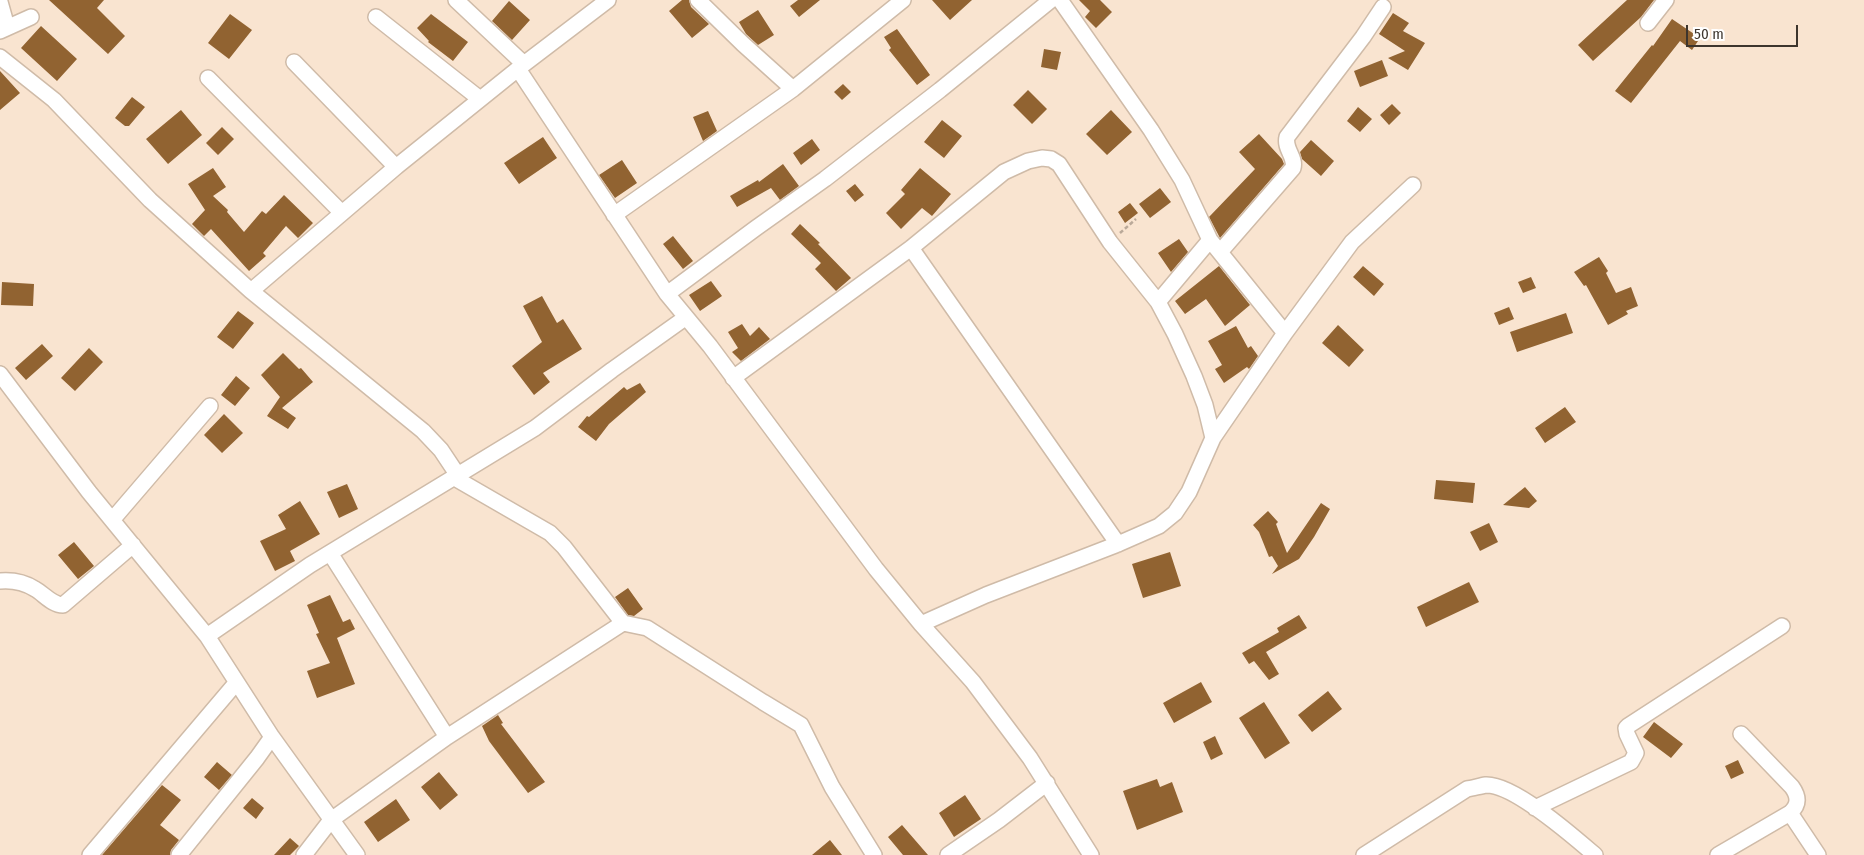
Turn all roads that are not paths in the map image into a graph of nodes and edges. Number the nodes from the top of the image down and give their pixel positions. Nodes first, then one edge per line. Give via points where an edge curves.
1 (456, 0) edge
2 (608, 0) edge
3 (698, 0) edge
4 (903, 0) edge
5 (1051, 0) edge
6 (1060, 0) edge
7 (1666, 0) edge
8 (0, 2) edge
9 (1382, 7) dead end
10 (31, 17) dead end
11 (376, 17) dead end
12 (1648, 23) dead end
13 (4, 29) edge
14 (0, 57) edge
15 (294, 62) dead end
16 (521, 66) junction
17 (208, 78) dead end
18 (793, 89) junction
19 (480, 99) junction
20 (396, 167) junction
21 (1413, 185) dead end
22 (342, 213) junction
23 (614, 215) junction
24 (1210, 240) junction
25 (911, 248) junction
26 (1220, 252) junction
27 (251, 291) junction
28 (667, 294) junction
29 (1158, 302) junction
30 (685, 318) junction
31 (1285, 333) junction
32 (0, 374) edge
33 (734, 378) junction
34 (210, 406) dead end
35 (1213, 438) junction
36 (455, 476) junction
37 (113, 519) junction
38 (1118, 544) junction
39 (134, 545) junction
40 (330, 553) junction
41 (0, 581) edge
42 (623, 623) junction
43 (921, 624) junction
44 (1782, 626) dead end
45 (207, 636) junction
46 (236, 683) junction
47 (1741, 734) dead end
48 (272, 736) junction
49 (446, 737) junction
50 (1047, 783) junction
51 (1535, 808) junction
52 (1790, 813) junction
53 (331, 820) junction
54 (90, 855) edge
55 (179, 855) edge
56 (304, 855) edge
57 (358, 855) edge
58 (874, 855) edge
59 (948, 855) edge
60 (1091, 855) edge
61 (1364, 855) edge
62 (1596, 855) edge
63 (1718, 855) edge
64 (1818, 855) edge

1 - 16 street
2 - 16 street
3 - 18 street
4 - 18 street
5 - 28 street via 825,179
6 - 24 street via 1151,130 1182,180
7 - 12 street
8 - 13 street
9 - 26 street via 1287,138 1293,168
10 - 13 street
11 - 19 street
14 - 27 street via 54,100 150,200
15 - 20 street
16 - 19 street
16 - 23 street
17 - 22 street
18 - 23 street
19 - 20 street
20 - 22 street
21 - 31 street via 1352,242
22 - 27 street
23 - 28 street
24 - 26 street
24 - 29 street
25 - 29 street via 1004,172 1042,158 1059,164 1110,242
25 - 33 street
25 - 38 street
26 - 31 street
27 - 36 street via 423,431 440,450
28 - 30 street
29 - 35 street via 1194,376
30 - 33 street
30 - 36 street via 535,428
31 - 35 street
32 - 37 street
33 - 43 street via 876,569
34 - 37 street
35 - 38 street via 1176,513 1159,526
36 - 40 street
36 - 42 street via 550,533
37 - 39 street
38 - 43 street
39 - 41 street via 63,605 22,583
39 - 45 street
40 - 45 street
40 - 49 street
42 - 49 street
42 - 58 street via 647,628 801,724 832,787
43 - 50 street via 973,682
44 - 51 street via 1628,726 1627,734 1636,753 1631,762
45 - 46 street
46 - 48 street
46 - 54 street
47 - 52 street via 1796,793 1796,808
48 - 53 street
48 - 55 street
49 - 53 street
50 - 59 street
50 - 60 street
51 - 61 street via 1504,789 1487,785 1468,789
51 - 62 street
52 - 63 street
52 - 64 street
53 - 56 street
53 - 57 street

